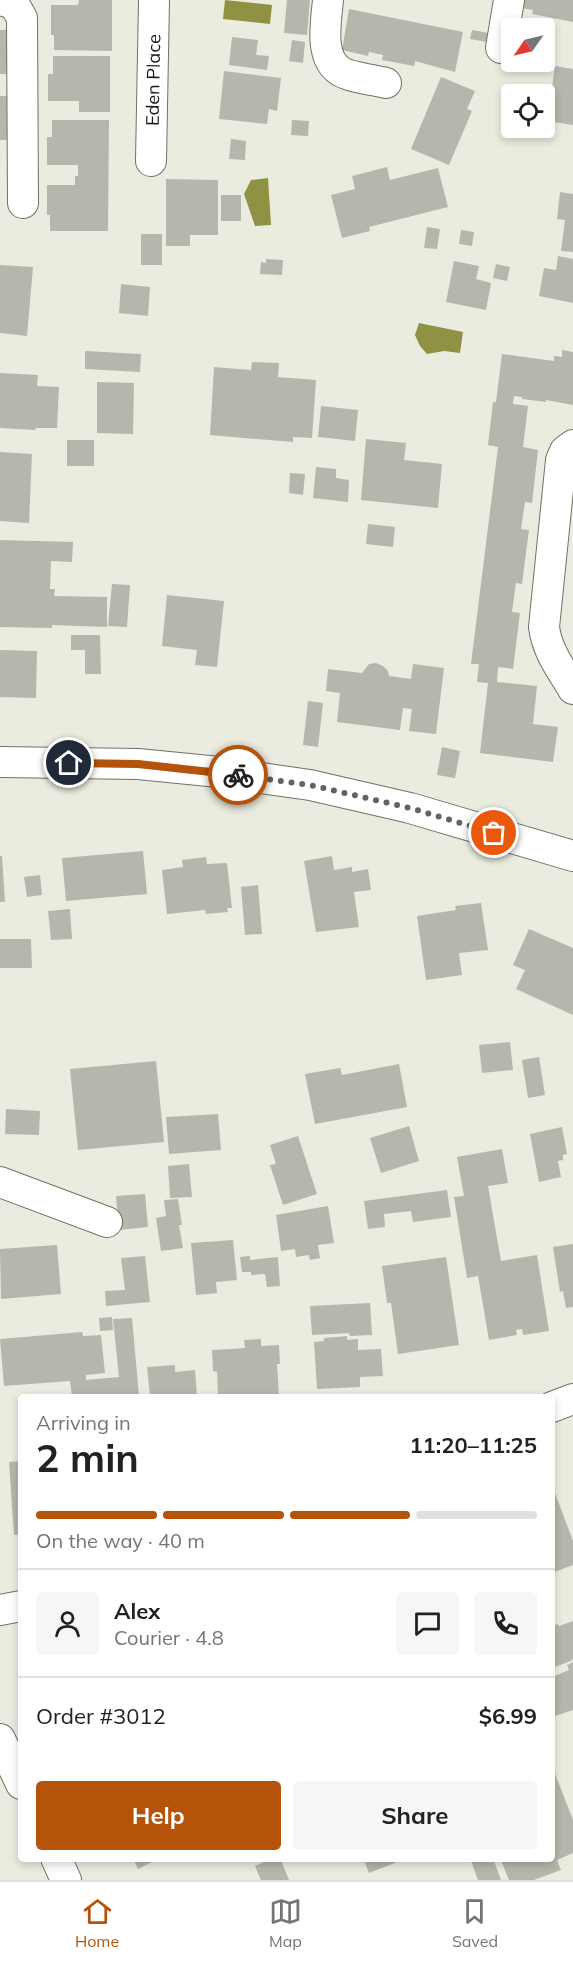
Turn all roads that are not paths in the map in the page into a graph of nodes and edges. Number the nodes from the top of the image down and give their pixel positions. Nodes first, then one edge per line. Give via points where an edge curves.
1 (1, 0) edge
2 (154, 0) edge
3 (328, 0) edge
4 (509, 0) edge
5 (506, 18) edge
6 (386, 83) dead end
7 (151, 161) dead end
8 (22, 203) dead end
9 (573, 445) edge
10 (573, 689) edge
11 (0, 762) edge
12 (573, 856) edge
13 (0, 1182) edge
14 (107, 1222) dead end
15 (573, 1399) edge
16 (555, 1406) edge
17 (18, 1607) edge
18 (0, 1610) edge
19 (0, 1739) edge
20 (18, 1778) edge
21 (58, 1862) edge
22 (66, 1880) edge

1 - 8 street via 14,4 22,18
2 - 7 street, Eden Place
3 - 6 street via 325,43 330,62 341,72
4 - 5 street
9 - 10 street via 561,460 544,627 551,652
11 - 12 street via 138,764 310,785 410,808
13 - 14 street
15 - 16 street
17 - 18 street
19 - 20 street
21 - 22 street

